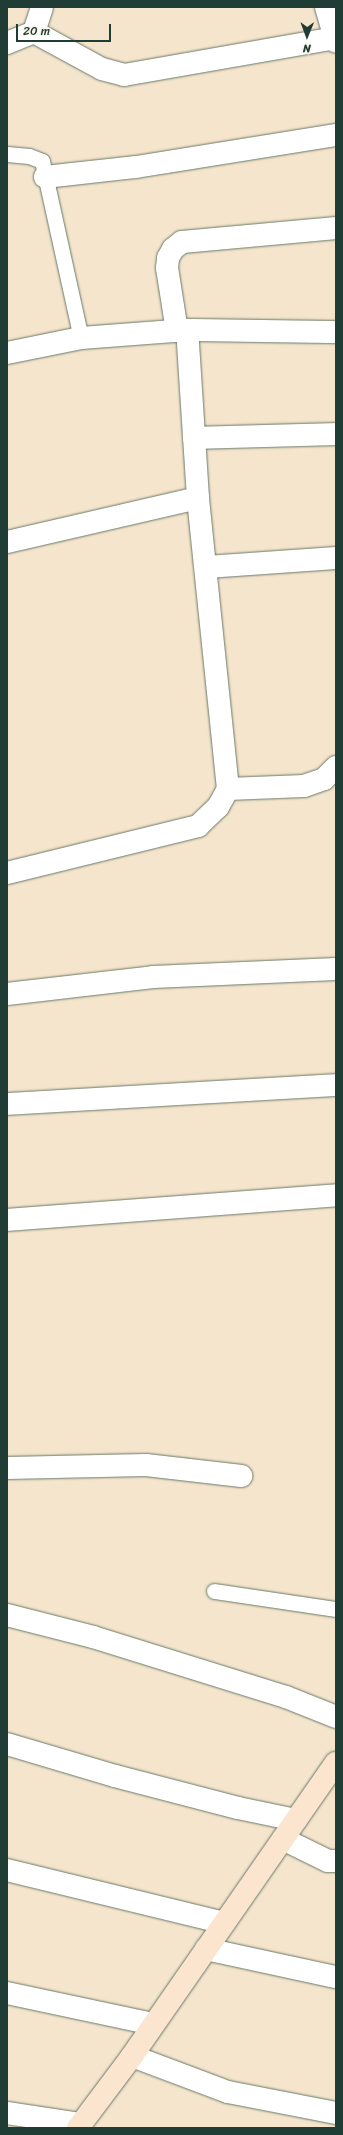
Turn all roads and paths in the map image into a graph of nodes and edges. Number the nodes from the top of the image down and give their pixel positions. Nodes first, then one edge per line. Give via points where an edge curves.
1 (42, 7) edge
2 (326, 7) edge
3 (34, 32) junction
4 (335, 40) edge
5 (7, 43) edge
6 (336, 135) edge
7 (7, 154) edge
8 (45, 177) junction
9 (336, 228) edge
10 (182, 331) junction
11 (336, 332) edge
12 (81, 338) junction
13 (7, 353) edge
14 (336, 434) edge
15 (194, 438) junction
16 (198, 498) junction
17 (7, 542) edge
18 (336, 558) edge
19 (207, 567) junction
20 (335, 774) edge
21 (228, 789) junction
22 (7, 873) edge
23 (336, 969) edge
24 (7, 994) edge
25 (336, 1085) edge
26 (7, 1104) edge
27 (336, 1195) edge
28 (7, 1220) edge
29 (7, 1468) edge
30 (241, 1476) dead end
31 (214, 1591) dead end
32 (336, 1609) edge
33 (7, 1615) edge
34 (336, 1717) edge
35 (7, 1744) edge
36 (336, 1763) edge
37 (296, 1820) junction
38 (283, 1839) junction
39 (336, 1861) edge
40 (7, 1870) edge
41 (224, 1923) junction
42 (206, 1949) junction
43 (336, 1977) edge
44 (7, 1993) edge
45 (153, 2024) junction
46 (132, 2056) junction
47 (7, 2113) edge
48 (336, 2113) edge
49 (79, 2126) edge

1 - 3 street
2 - 4 street
3 - 4 street via 102,68 124,75
3 - 5 street
6 - 8 street via 136,167
7 - 8 lane via 29,156 42,161
8 - 12 lane
9 - 10 street via 182,242 173,249 168,258 167,268
10 - 11 street
10 - 12 street
10 - 15 street
12 - 13 street
14 - 15 street
15 - 16 street
16 - 17 street
16 - 19 street
18 - 19 street
19 - 21 street
20 - 21 street via 304,786
21 - 22 street via 218,807 198,826
23 - 24 street via 153,977
25 - 26 street
27 - 28 street
29 - 30 street via 146,1465
31 - 32 lane
33 - 34 street via 93,1637 264,1690
35 - 37 street via 115,1776 238,1808
36 - 37 street
37 - 38 street
38 - 39 street via 328,1861
38 - 41 street
40 - 41 street
41 - 42 street
42 - 43 street
42 - 45 street
44 - 45 street
45 - 46 street
46 - 48 street via 228,2092
46 - 49 street
47 - 49 street

